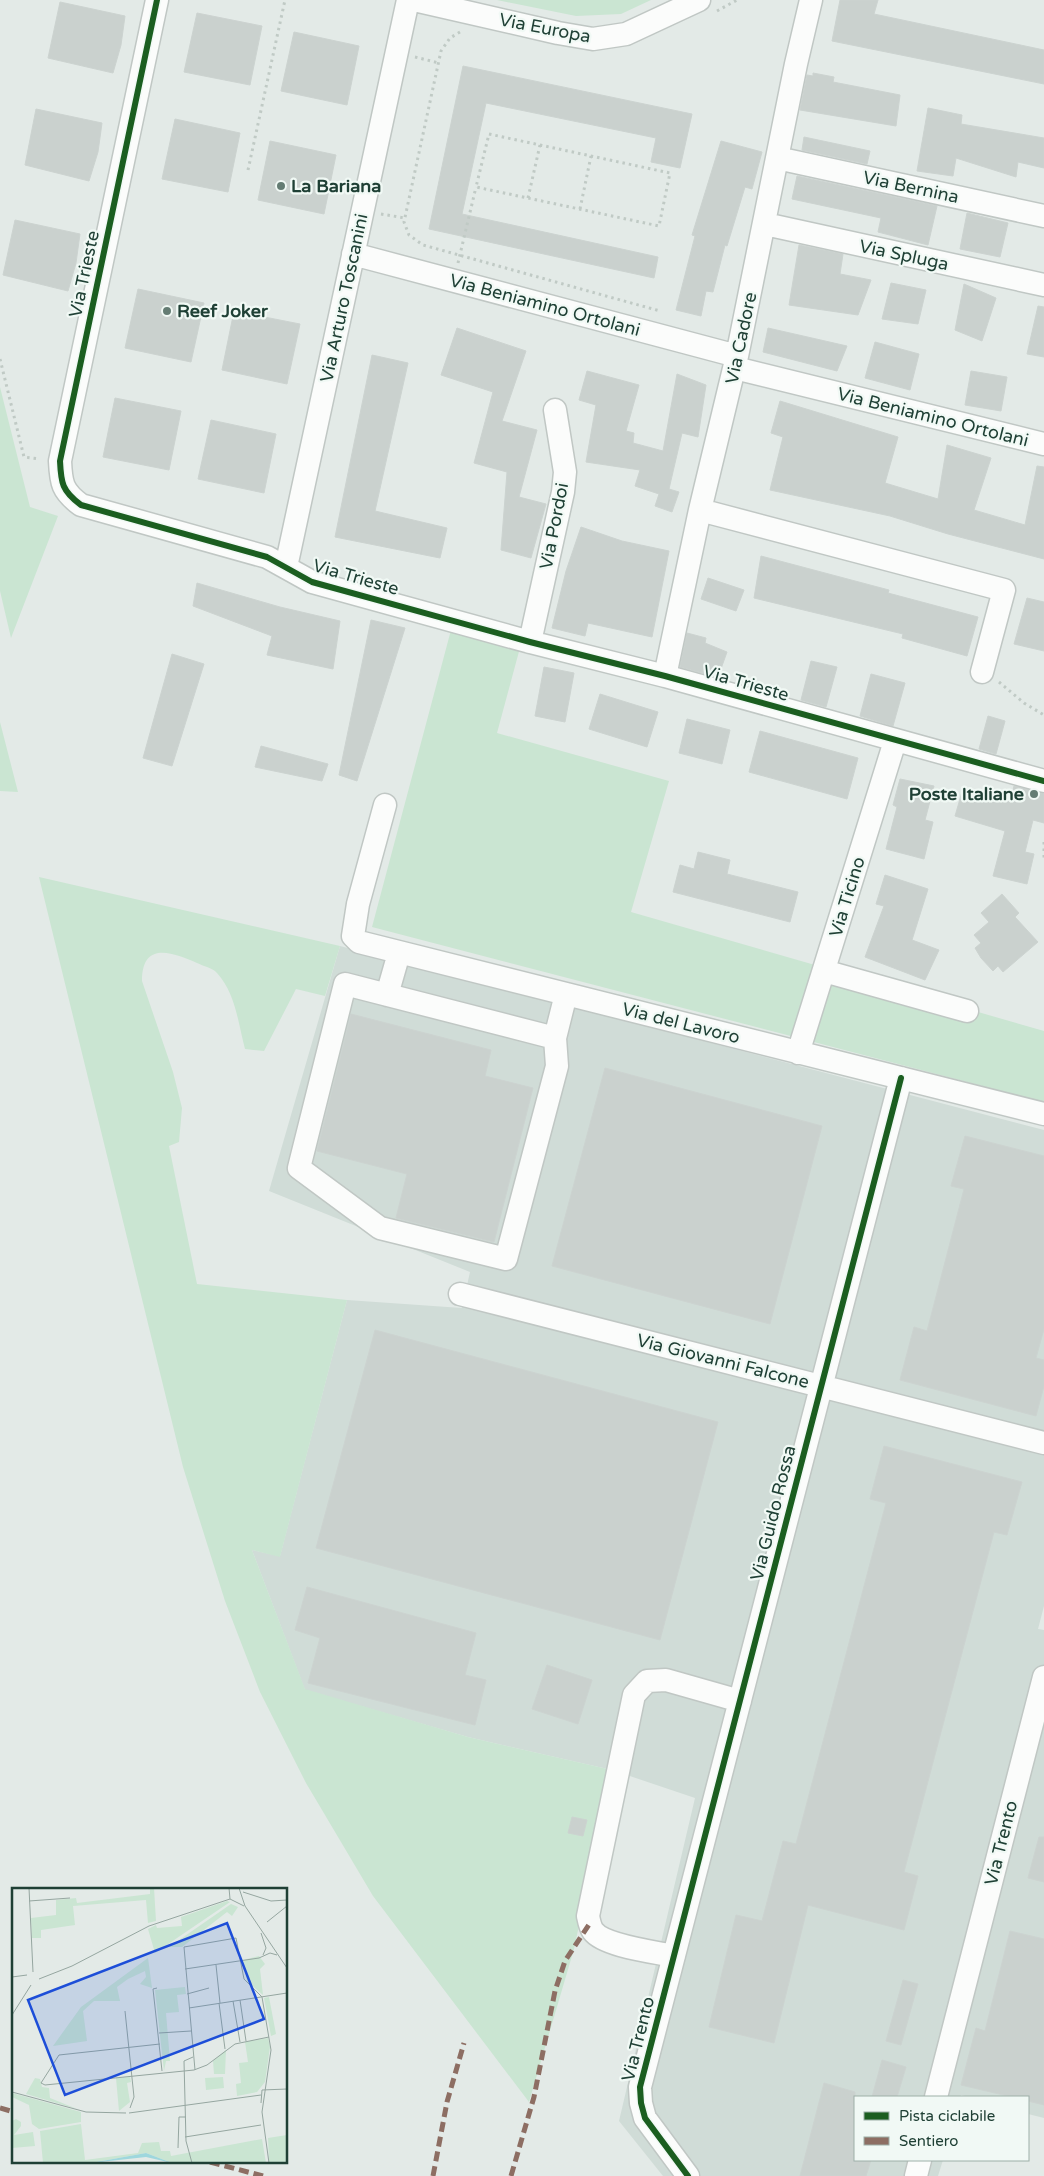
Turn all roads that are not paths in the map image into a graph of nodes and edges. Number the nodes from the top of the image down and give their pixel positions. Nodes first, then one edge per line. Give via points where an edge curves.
1 (157, 0) edge
2 (408, 0) edge
3 (414, 0) edge
4 (811, 0) edge
5 (704, 8) edge
6 (777, 158) junction
7 (1044, 216) edge
8 (765, 224) junction
9 (353, 254) junction
10 (1044, 285) edge
11 (736, 362) junction
12 (555, 410) dead end
13 (1044, 444) edge
14 (700, 510) junction
15 (286, 567) junction
16 (530, 642) junction
17 (982, 672) road end
18 (664, 676) junction
19 (895, 741) junction
20 (1044, 781) edge
21 (385, 805) dead end
22 (399, 953) junction
23 (824, 971) junction
24 (566, 994) junction
25 (387, 995) junction
26 (967, 1011) dead end
27 (555, 1038) junction
28 (798, 1053) junction
29 (901, 1078) junction
30 (1044, 1114) edge
31 (460, 1294) dead end
32 (820, 1386) junction
33 (1044, 1443) edge
34 (1044, 1677) edge
35 (740, 1701) junction
36 (674, 1956) junction
37 (936, 2096) edge
38 (920, 2161) edge
39 (688, 2176) edge
40 (916, 2176) edge

1 - 15 street, Via Trieste via 60,461 61,479 68,495 80,504 267,556
2 - 9 street, Via Arturo Toscanini
3 - 5 street, Via Europa via 593,39 626,34
4 - 6 street, Via Cadore
6 - 7 street, Via Bernina
6 - 8 street, Via Cadore
8 - 10 street, Via Spluga
8 - 11 street, Via Cadore
9 - 11 street, Via Beniamino Ortolani
9 - 15 street, Via Arturo Toscanini
11 - 13 street, Via Beniamino Ortolani
11 - 14 street, Via Cadore
12 - 16 street, Via Pordoi via 565,472 563,492
14 - 17 street via 1004,590
14 - 18 street, Via Cadore
15 - 16 street, Via Trieste via 312,582
16 - 18 street, Via Trieste
18 - 19 street, Via Trieste
19 - 20 street, Via Trieste
19 - 23 street, Via Ticino
21 - 22 street, Via del Lavoro via 358,904 353,936 358,942
22 - 24 street, Via del Lavoro
22 - 25 street
23 - 26 street
23 - 28 street, Via Ticino
24 - 27 street
24 - 28 street, Via del Lavoro
25 - 27 street
25 - 27 street via 345,984 299,1168 380,1228 506,1259 557,1066
28 - 29 street, Via del Lavoro
29 - 30 street, Via del Lavoro
29 - 32 street, Via Guido Rossa
31 - 32 street, Via Giovanni Falcone
32 - 33 street, Via Giovanni Falcone
32 - 35 street, Via Guido Rossa
34 - 37 street, Via Trento
35 - 36 street, Via Guido Rossa
35 - 36 street via 666,1680 646,1681 634,1695 588,1916 593,1932 605,1940
36 - 39 street, Via Trento via 640,2087 645,2118
38 - 40 street

